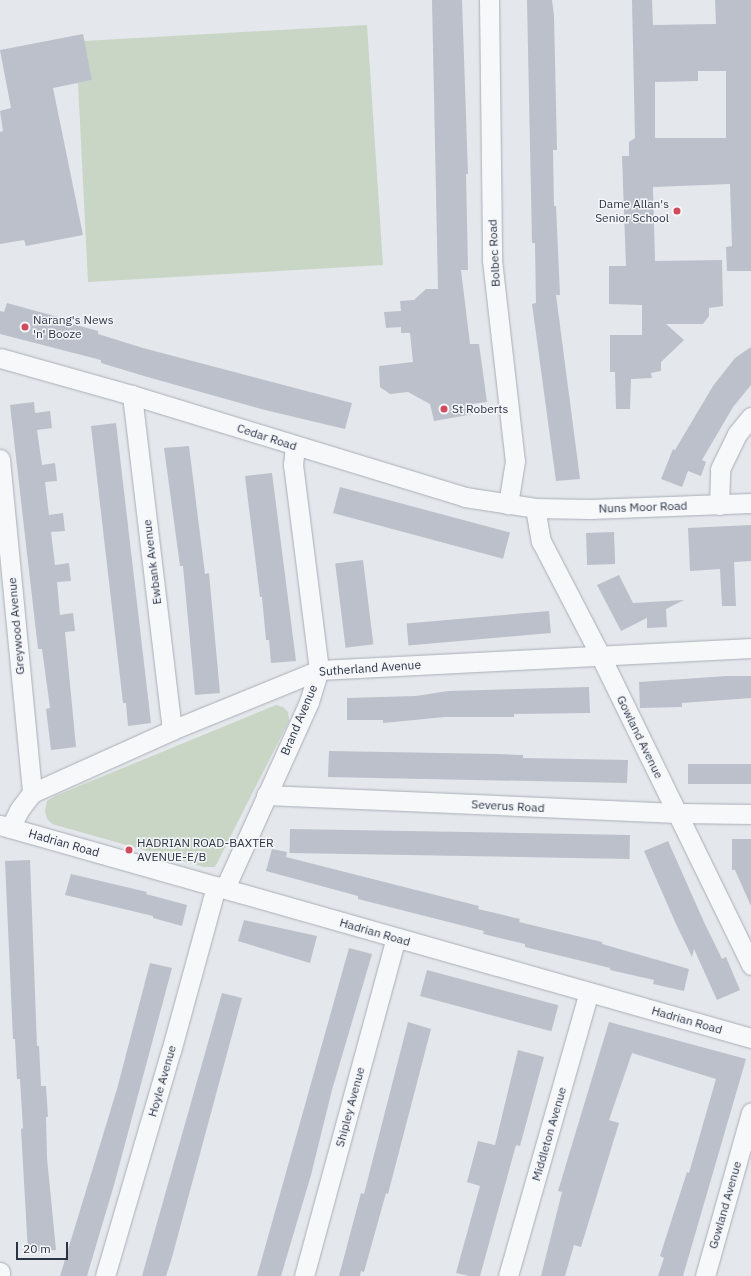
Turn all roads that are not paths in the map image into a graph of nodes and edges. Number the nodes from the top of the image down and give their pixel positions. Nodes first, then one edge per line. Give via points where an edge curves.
1 (489, 0) edge
2 (0, 358) edge
3 (132, 395) junction
4 (751, 417) edge
5 (295, 447) junction
6 (0, 459) edge
7 (751, 503) edge
8 (508, 504) junction
9 (719, 505) junction
10 (535, 508) junction
11 (751, 648) edge
12 (600, 655) junction
13 (319, 670) junction
14 (172, 730) junction
15 (32, 793) junction
16 (266, 795) junction
17 (677, 813) junction
18 (751, 814) edge
19 (5, 827) edge
20 (221, 887) junction
21 (396, 938) junction
22 (751, 965) edge
23 (589, 992) junction
24 (751, 1038) edge
25 (751, 1112) edge
26 (0, 1272) edge
27 (0, 1276) edge
28 (105, 1276) edge
29 (304, 1276) edge
30 (508, 1276) edge
31 (705, 1276) edge

1 - 8 street, Bolbec Road via 492,260 515,461
2 - 3 street, Cedar Road
3 - 5 street, Cedar Road
3 - 14 street, Ewbank Avenue
4 - 9 street via 737,434 720,469
5 - 8 street, Cedar Road via 465,497
5 - 13 street, Brand Avenue via 293,465
6 - 15 street, Greywood Avenue
7 - 9 street, Nuns Moor Road
8 - 10 street, Cedar Road
9 - 10 street, Nuns Moor Road
10 - 12 street, Gowland Avenue via 541,542
11 - 12 street, Sutherland Avenue
12 - 13 street, Sutherland Avenue
12 - 17 street, Gowland Avenue
13 - 14 street, Sutherland Avenue
13 - 16 street, Brand Avenue via 309,702
14 - 15 street, Sutherland Avenue
15 - 19 street, Sutherland Avenue
16 - 17 street, Severus Road
16 - 20 street, Brand Avenue
17 - 18 street, Severus Road
17 - 22 street, Gowland Avenue
19 - 20 street, Hadrian Road
20 - 21 street, Hadrian Road
20 - 28 street, Hoyle Avenue
21 - 23 street, Hadrian Road
21 - 29 street, Shipley Avenue
23 - 24 street, Hadrian Road
23 - 30 street, Middleton Avenue
25 - 31 street, Gowland Avenue
26 - 27 street

